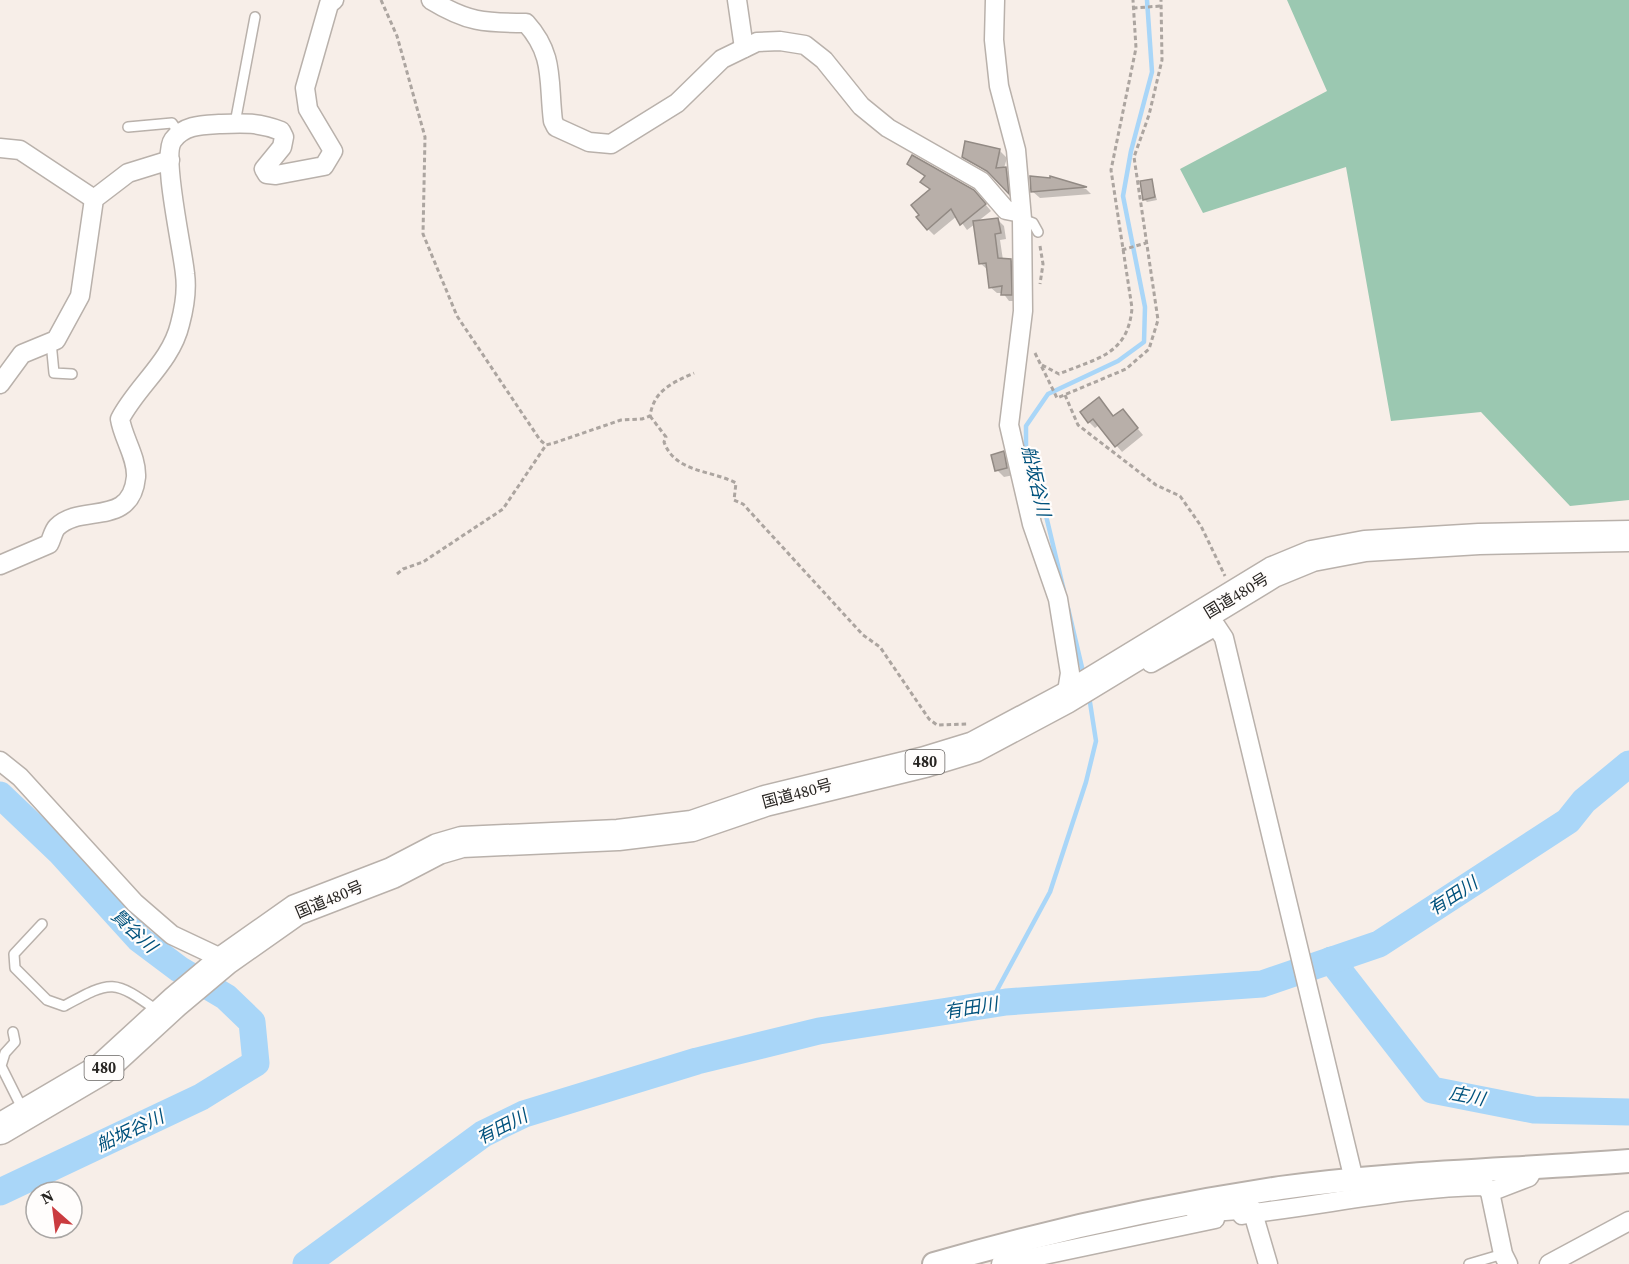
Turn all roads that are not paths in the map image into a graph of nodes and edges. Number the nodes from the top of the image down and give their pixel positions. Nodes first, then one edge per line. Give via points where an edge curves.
1 (334, 0) edge
2 (430, 0) edge
3 (737, 0) edge
4 (995, 0) edge
5 (255, 17) dead end
6 (744, 48) junction
7 (235, 123) junction
8 (128, 127) dead end
9 (179, 133) junction
10 (0, 148) edge
11 (170, 160) junction
12 (94, 198) junction
13 (1022, 216) junction
14 (1038, 232) dead end
15 (51, 342) junction
16 (72, 374) dead end
17 (0, 384) edge
18 (1629, 536) edge
19 (0, 565) edge
20 (1133, 657) junction
21 (1066, 698) junction
22 (0, 760) edge
23 (42, 924) dead end
24 (210, 973) junction
25 (162, 1014) junction
26 (13, 1032) dead end
27 (0, 1066) edge
28 (13, 1122) edge
29 (1629, 1161) edge
30 (1534, 1168) junction
31 (1353, 1174) junction
32 (1490, 1192) junction
33 (1189, 1205) junction
34 (1253, 1213) junction
35 (1629, 1221) edge
36 (997, 1259) edge
37 (1506, 1259) edge
38 (934, 1264) edge
39 (1268, 1264) edge
40 (1469, 1264) edge
41 (1549, 1264) edge

1 - 7 street via 329,4 305,88 308,109 333,151 324,166 267,174 264,169 282,147 281,131 258,123
2 - 6 street via 452,13 484,23 526,23 541,39 544,49 556,127 589,142 611,144 677,103 722,59
3 - 6 street
4 - 13 street via 999,86 1016,150
5 - 7 lane
6 - 13 street via 757,42 780,40 805,45 824,60 861,106 888,128 981,181 1006,210
7 - 9 street via 196,125
8 - 9 lane via 172,123
9 - 11 street via 171,142
10 - 12 street via 20,150
11 - 12 street via 128,172
11 - 19 street via 186,278 180,325 167,356 120,419 135,468 131,495 123,505 64,524 57,528 50,544
12 - 15 street via 80,296 56,340
13 - 14 lane
13 - 21 street via 1023,311 1009,426 1032,524 1058,599 1070,673
15 - 16 lane via 54,373
15 - 17 street via 22,354
18 - 20 highway, 国道480号 / 480 via 1479,539 1365,546 1312,555 1273,572
20 - 21 highway, 国道480号 / 480
20 - 31 street via 1149,664 1216,626 1224,638
21 - 24 highway, 国道480号 / 480 via 974,747 765,801 692,826 618,835 462,842 438,849 392,873 296,910
22 - 24 street via 135,903
23 - 25 lane via 14,954 15,968 47,1000 64,1006 104,986 124,987
24 - 25 highway, 国道480号 / 480
25 - 28 highway, 国道480号 / 480 via 102,1070
26 - 27 lane via 15,1042
27 - 28 lane
29 - 30 street
30 - 31 street
30 - 32 street via 1529,1178
31 - 33 street
32 - 34 street via 1485,1186 1443,1186
32 - 37 street
33 - 34 street via 1198,1213 1252,1209
33 - 36 street
34 - 36 street
34 - 39 street
35 - 41 street
36 - 38 street
37 - 40 lane

